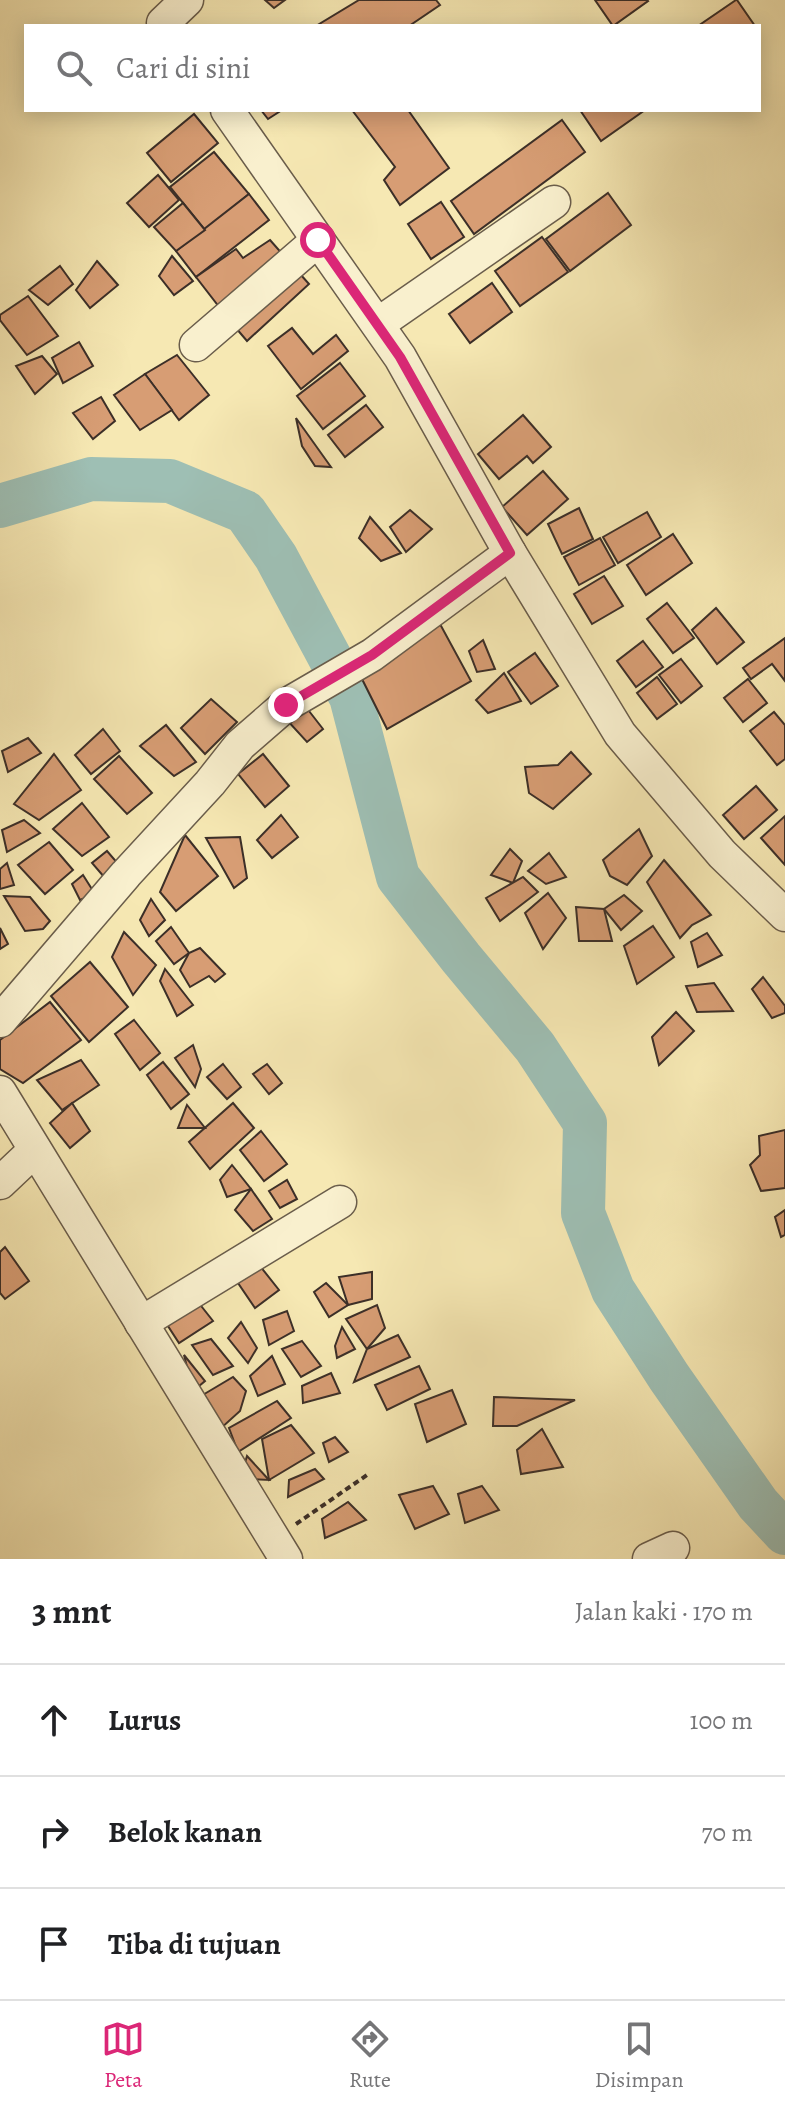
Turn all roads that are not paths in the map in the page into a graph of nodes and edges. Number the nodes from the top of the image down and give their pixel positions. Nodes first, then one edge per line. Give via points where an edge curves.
1 (187, 0) edge
2 (158, 16) edge
3 (228, 112) edge
4 (554, 202) dead end
5 (318, 240) junction
6 (378, 324) junction
7 (196, 345) dead end
8 (510, 553) junction
9 (785, 915) edge
10 (0, 1021) edge
11 (0, 1092) edge
12 (35, 1150) junction
13 (0, 1183) edge
14 (340, 1202) dead end
15 (141, 1323) junction
16 (281, 1549) edge

1 - 2 street
3 - 5 street
4 - 6 street
5 - 6 street
5 - 7 street
6 - 8 street
8 - 9 street via 620,734 722,854
8 - 10 street via 372,655 286,705 240,745
11 - 12 street
12 - 13 street
12 - 15 street
14 - 15 street
15 - 16 street

